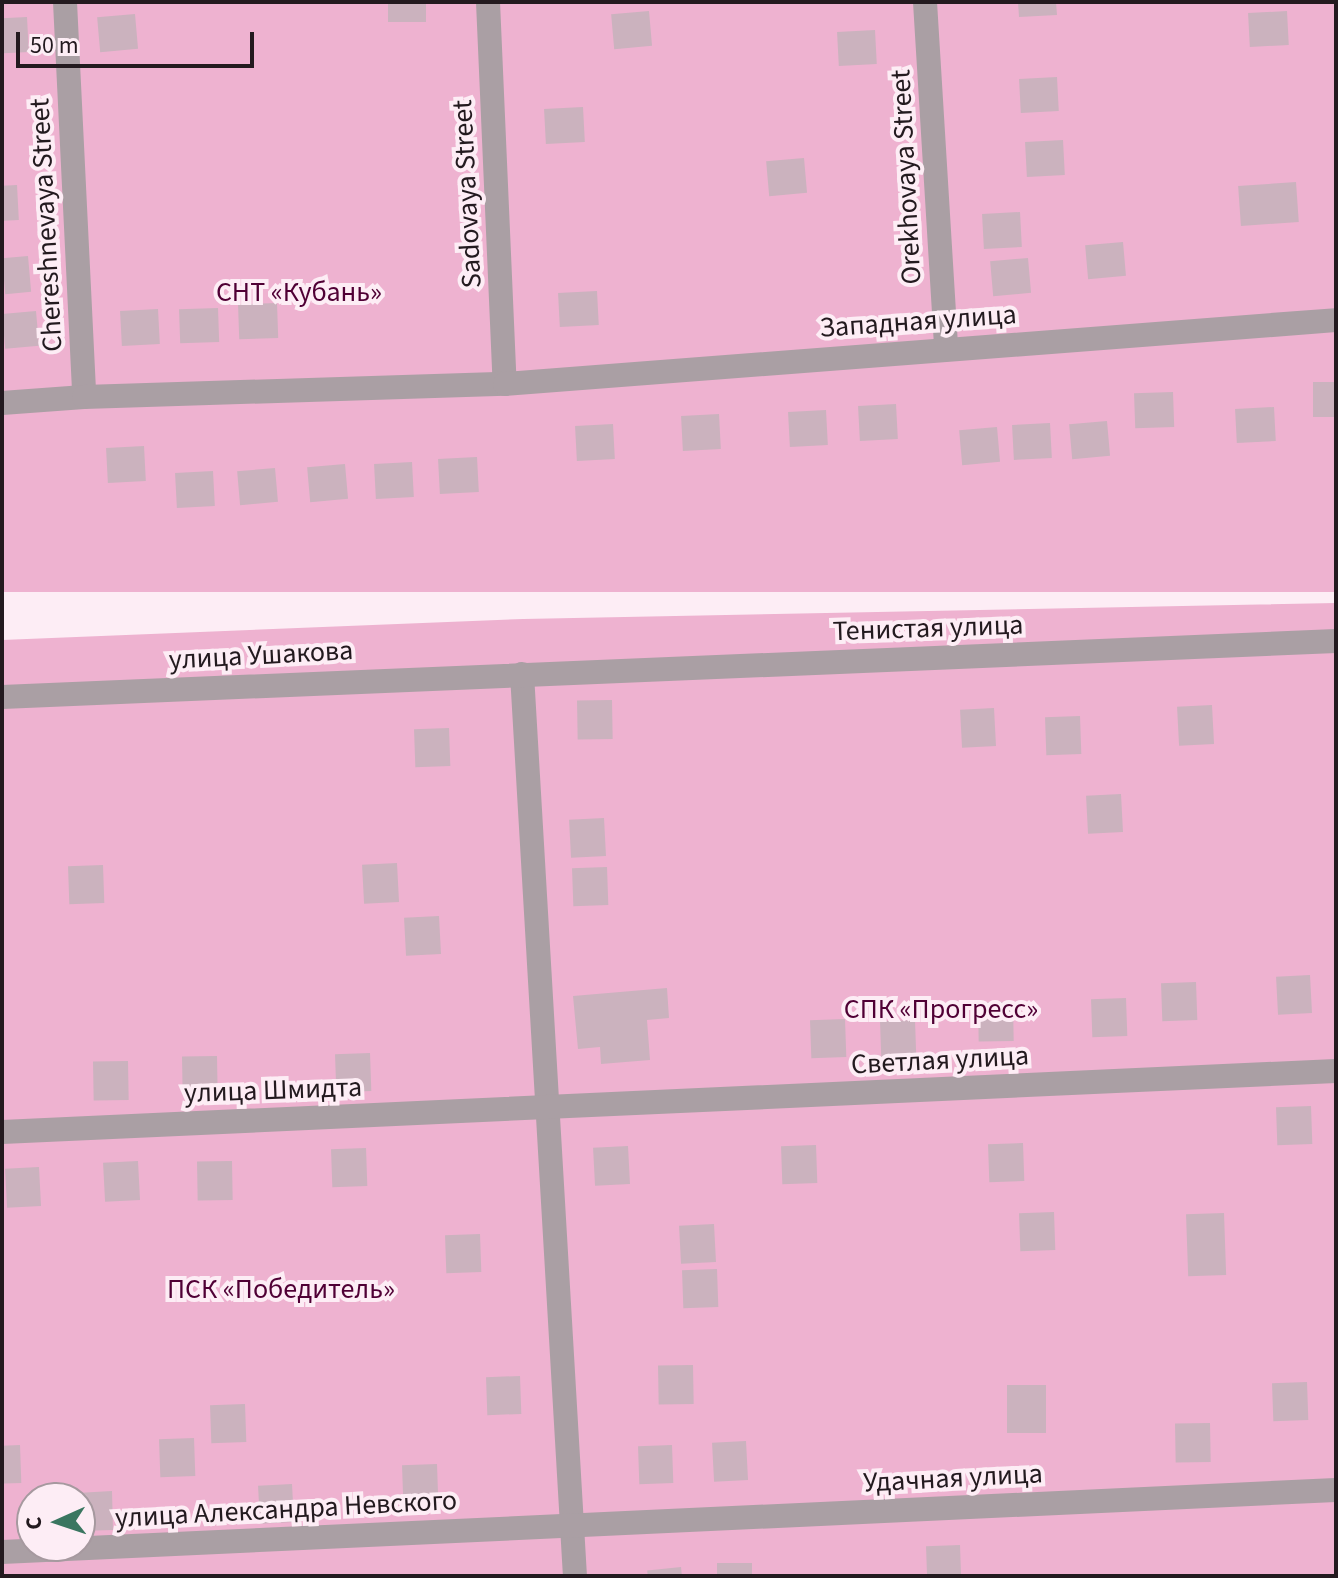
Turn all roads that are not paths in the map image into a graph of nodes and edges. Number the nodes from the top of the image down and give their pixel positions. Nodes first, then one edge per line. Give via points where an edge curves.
1 (65, 2) edge
2 (488, 2) edge
3 (925, 2) edge
4 (1336, 320) edge
5 (946, 349) junction
6 (505, 384) junction
7 (84, 397) junction
8 (2, 403) edge
9 (1336, 641) edge
10 (522, 674) junction
11 (2, 697) edge
12 (1336, 1071) edge
13 (547, 1109) junction
14 (2, 1132) edge
15 (1336, 1490) edge
16 (573, 1525) junction
17 (2, 1552) edge
18 (575, 1576) edge

1 - 7 street, Chereshnevaya Street
2 - 6 street, Sadovaya Street
3 - 5 street, Orekhovaya Street
4 - 5 street, Западная улица
5 - 6 street, Западная улица
6 - 7 street, Западная улица
7 - 8 street, Западная улица
9 - 10 street, Тенистая улица
10 - 11 street, улица Ушакова
10 - 13 street
12 - 13 street, Светлая улица
13 - 14 street, улица Шмидта
13 - 16 street
15 - 16 street, Удачная улица
16 - 17 street, улица Александра Невского
16 - 18 street

